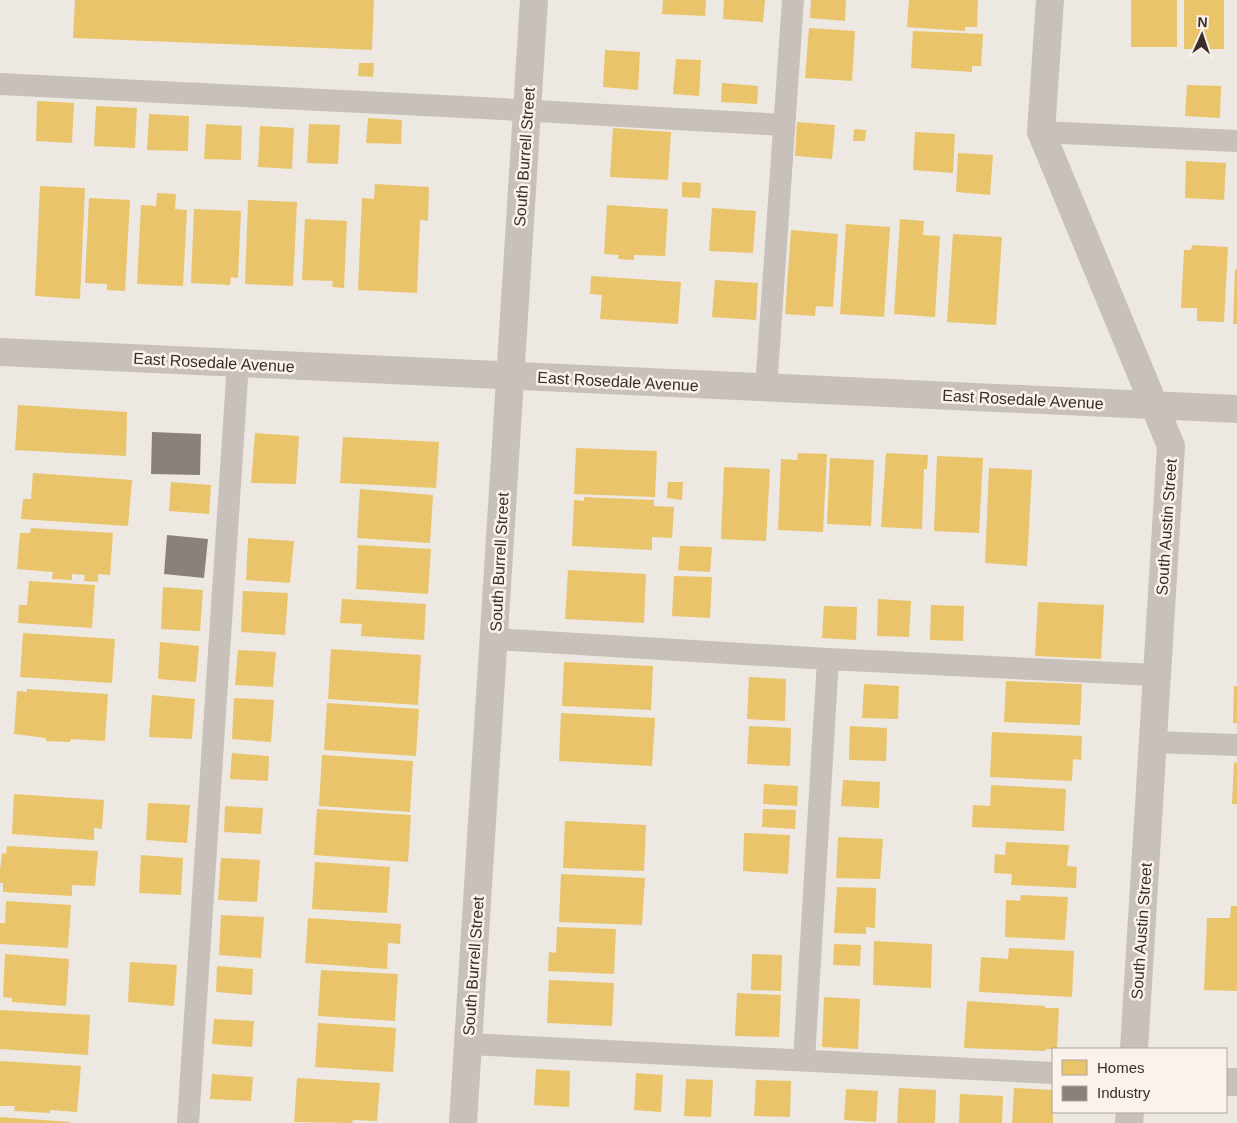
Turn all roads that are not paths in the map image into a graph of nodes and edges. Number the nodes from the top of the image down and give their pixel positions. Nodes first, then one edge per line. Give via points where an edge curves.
1 (534, 0) edge
2 (793, 0) edge
3 (1050, 0) edge
4 (0, 84) edge
5 (527, 110) junction
6 (784, 125) junction
7 (1041, 132) junction
8 (1237, 141) edge
9 (0, 352) edge
10 (238, 364) junction
11 (510, 376) junction
12 (766, 388) junction
13 (1154, 406) junction
14 (1237, 409) edge
15 (494, 639) junction
16 (828, 659) junction
17 (1156, 675) junction
18 (1153, 742) junction
19 (1237, 745) edge
20 (468, 1044) junction
21 (1134, 1048) edge
22 (804, 1060) junction
23 (1052, 1073) edge
24 (188, 1123) edge
25 (464, 1123) edge

1 - 5 street, South Burrell Street
2 - 6 lane
3 - 7 street, South Austin Street
4 - 5 lane
5 - 6 lane
5 - 11 street, South Burrell Street
6 - 12 lane
7 - 8 lane
7 - 13 street, South Austin Street
9 - 10 street, East Rosedale Avenue
10 - 11 street, East Rosedale Avenue
10 - 24 lane
11 - 12 street, East Rosedale Avenue
11 - 15 street, South Burrell Street
12 - 13 street, East Rosedale Avenue
13 - 14 street, East Rosedale Avenue
13 - 17 street, South Austin Street via 1171,446
15 - 16 lane
15 - 20 street, South Burrell Street
16 - 17 lane
16 - 22 lane
17 - 18 street, South Austin Street
18 - 19 lane
18 - 21 street, South Austin Street
20 - 22 lane
20 - 25 street, South Burrell Street
22 - 23 lane

